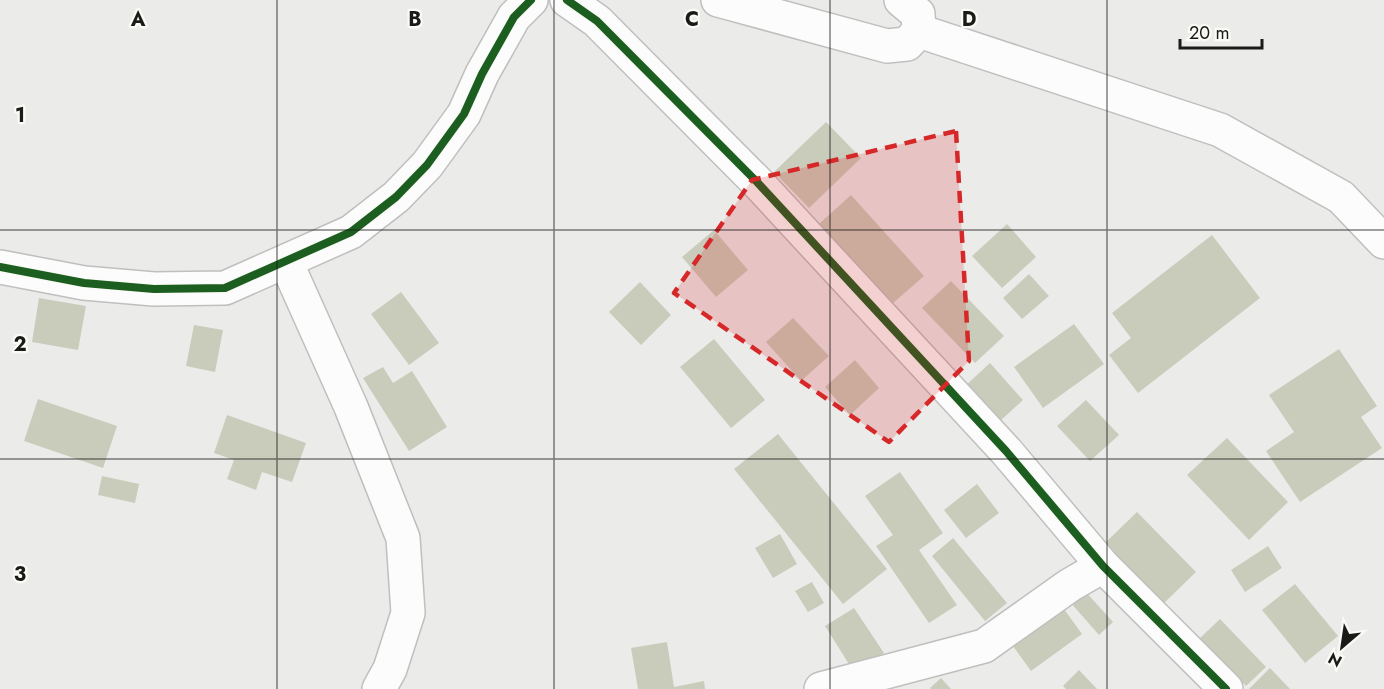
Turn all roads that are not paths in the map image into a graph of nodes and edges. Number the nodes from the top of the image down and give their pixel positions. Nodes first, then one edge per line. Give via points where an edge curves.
1 (531, 0) edge
2 (567, 0) edge
3 (718, 0) edge
4 (808, 0) edge
5 (901, 0) edge
6 (913, 38) junction
7 (1384, 242) edge
8 (286, 262) junction
9 (0, 267) edge
10 (1103, 566) junction
11 (379, 689) edge
12 (821, 689) edge
13 (1226, 689) edge

1 - 8 street via 514,17 464,114 427,165 396,197 351,232
2 - 10 street via 597,21 757,182 1006,451
3 - 6 street via 887,46
4 - 6 street
5 - 6 street via 918,14
6 - 7 street via 1220,130 1341,197
8 - 9 street via 225,288 154,289 84,283
8 - 11 street via 351,407 403,538 408,613 390,669
10 - 12 street via 984,646
10 - 13 street

